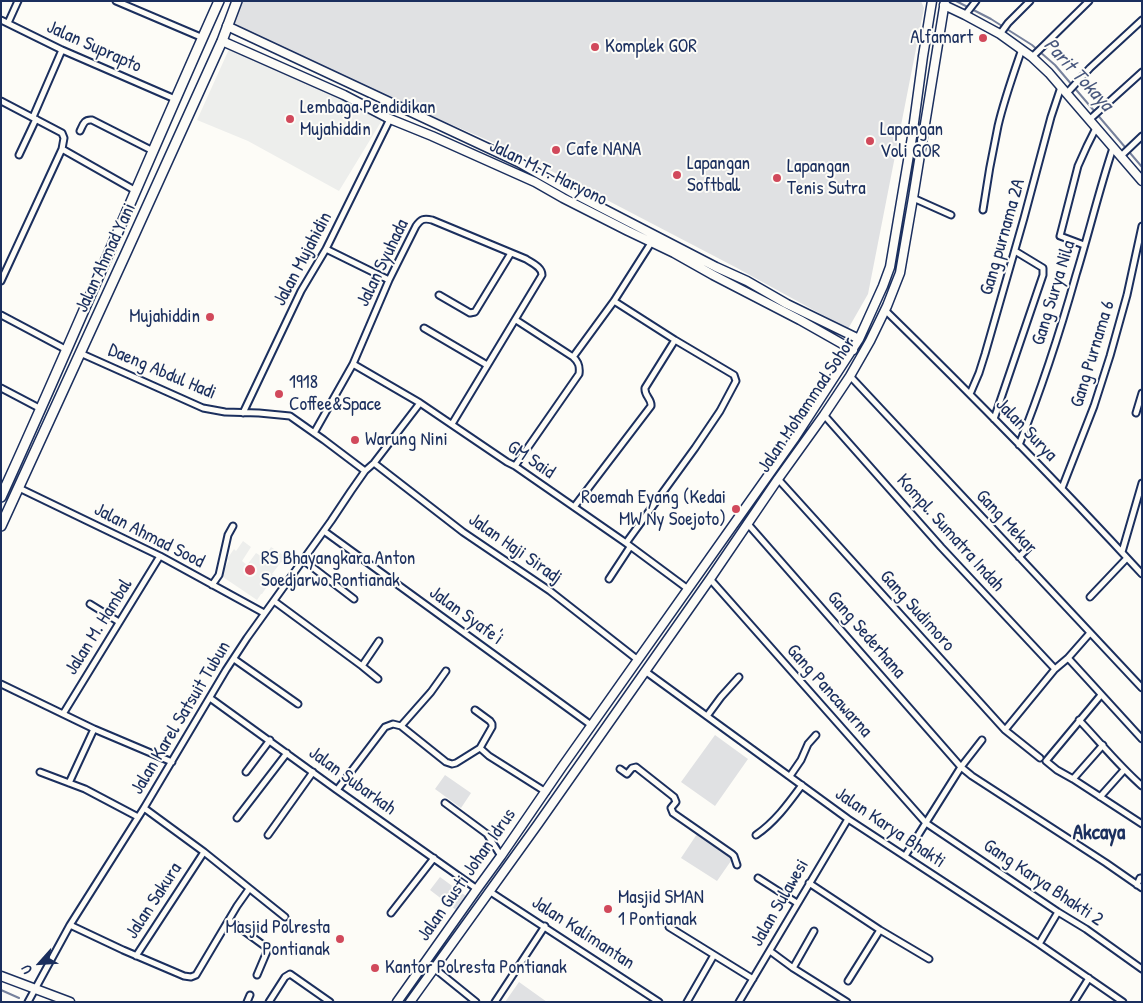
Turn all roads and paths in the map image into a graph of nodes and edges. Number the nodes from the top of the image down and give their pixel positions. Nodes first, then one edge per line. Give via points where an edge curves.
1 (18, 1) edge
2 (116, 1) edge
3 (219, 1) edge
4 (237, 1) edge
5 (932, 1) edge
6 (1030, 1) edge
7 (1089, 1) edge
8 (974, 2) edge
9 (945, 3) edge
10 (966, 12) junction
11 (1, 20) edge
12 (1142, 20) edge
13 (8, 24) junction
14 (227, 26) junction
15 (1002, 32) junction
16 (203, 38) junction
17 (222, 41) junction
18 (1022, 49) junction
19 (62, 50) junction
20 (1034, 55) junction
21 (1142, 72) edge
22 (349, 83) junction
23 (1061, 87) junction
24 (1068, 92) junction
25 (344, 95) junction
26 (175, 99) junction
27 (1, 101) edge
28 (34, 118) junction
29 (1092, 118) junction
30 (390, 119) junction
31 (438, 125) junction
32 (1096, 128) junction
33 (80, 131) dead end
34 (432, 136) junction
35 (1142, 136) edge
36 (912, 137) junction
37 (923, 139) junction
38 (1113, 148) junction
39 (62, 149) junction
40 (153, 151) junction
41 (1122, 154) junction
42 (19, 155) dead end
43 (1142, 181) edge
44 (137, 191) junction
45 (915, 199) junction
46 (983, 210) dead end
47 (606, 214) junction
48 (951, 215) dead end
49 (1142, 226) edge
50 (651, 243) junction
51 (113, 246) junction
52 (1084, 246) junction
53 (326, 249) junction
54 (1014, 251) junction
55 (126, 253) junction
56 (511, 253) junction
57 (890, 267) junction
58 (715, 271) junction
59 (900, 273) junction
60 (389, 280) junction
61 (1, 281) edge
62 (438, 295) dead end
63 (614, 301) junction
64 (885, 310) junction
65 (806, 313) junction
66 (1, 315) edge
67 (516, 320) junction
68 (800, 320) junction
69 (424, 328) dead end
70 (859, 339) junction
71 (675, 340) junction
72 (67, 350) junction
73 (852, 350) junction
74 (80, 353) junction
75 (574, 357) junction
76 (353, 364) junction
77 (487, 365) junction
78 (850, 376) junction
79 (1, 388) edge
80 (1142, 393) edge
81 (970, 394) junction
82 (420, 403) junction
83 (41, 409) junction
84 (243, 413) junction
85 (1136, 413) dead end
86 (824, 415) junction
87 (994, 419) junction
88 (452, 424) junction
89 (314, 433) junction
90 (794, 439) junction
91 (803, 445) junction
92 (1019, 445) junction
93 (374, 463) junction
94 (515, 466) junction
95 (366, 471) junction
96 (778, 479) junction
97 (1142, 483) edge
98 (19, 488) junction
99 (1062, 488) junction
100 (1, 497) edge
101 (574, 508) junction
102 (747, 523) junction
103 (1, 526) edge
104 (233, 526) dead end
105 (324, 531) junction
106 (628, 545) junction
107 (1029, 547) dead end
108 (1122, 552) junction
109 (160, 556) junction
110 (1019, 557) junction
111 (1127, 558) junction
112 (303, 560) junction
113 (1142, 574) edge
114 (608, 579) dead end
115 (710, 579) junction
116 (212, 585) junction
117 (688, 589) junction
118 (1090, 597) dead end
119 (354, 599) dead end
120 (274, 601) junction
121 (90, 604) dead end
122 (264, 613) junction
123 (119, 622) junction
124 (664, 623) junction
125 (675, 628) junction
126 (1090, 633) junction
127 (379, 641) dead end
128 (234, 658) junction
129 (1068, 658) junction
130 (638, 660) junction
131 (362, 666) junction
132 (1055, 669) junction
133 (446, 671) dead end
134 (645, 671) junction
135 (739, 677) dead end
136 (378, 679) dead end
137 (1, 684) edge
138 (1142, 688) edge
139 (1101, 695) junction
140 (210, 698) junction
141 (298, 704) dead end
142 (476, 710) dead end
143 (63, 714) junction
144 (707, 716) junction
145 (1079, 720) junction
146 (591, 725) junction
147 (401, 726) junction
148 (94, 729) junction
149 (1005, 730) junction
150 (816, 735) dead end
151 (1142, 739) edge
152 (270, 740) junction
153 (982, 740) dead end
154 (1103, 745) junction
155 (480, 748) junction
156 (287, 753) junction
157 (1040, 758) dead end
158 (172, 762) junction
159 (562, 767) junction
160 (961, 767) junction
161 (620, 769) dead end
162 (1124, 770) junction
163 (40, 772) dead end
164 (246, 772) dead end
165 (313, 772) junction
166 (572, 774) junction
167 (790, 776) junction
168 (1073, 779) junction
169 (70, 783) junction
170 (802, 785) junction
171 (1142, 786) edge
172 (337, 790) junction
173 (546, 792) junction
174 (1100, 797) junction
175 (445, 802) dead end
176 (144, 808) junction
177 (138, 818) junction
178 (238, 818) dead end
179 (848, 819) junction
180 (926, 823) junction
181 (1142, 824) edge
182 (268, 835) dead end
183 (756, 835) dead end
184 (204, 852) junction
185 (501, 856) junction
186 (905, 856) junction
187 (434, 858) junction
188 (737, 865) dead end
189 (758, 878) dead end
190 (1142, 878) edge
191 (809, 883) junction
192 (1139, 886) edge
193 (249, 889) junction
194 (477, 889) junction
195 (489, 891) junction
196 (797, 903) junction
197 (1058, 912) junction
198 (392, 913) dead end
199 (285, 917) dead end
200 (229, 920) junction
201 (70, 925) junction
202 (546, 926) junction
203 (669, 927) dead end
204 (880, 930) junction
205 (814, 931) dead end
206 (1039, 944) junction
207 (770, 951) junction
208 (714, 955) junction
209 (136, 956) junction
210 (929, 959) dead end
211 (434, 968) junction
212 (794, 968) junction
213 (1142, 969) edge
214 (257, 975) dead end
215 (1, 976) edge
216 (1089, 978) junction
217 (753, 979) junction
218 (848, 982) dead end
219 (36, 988) junction
220 (250, 995) dead end
221 (838, 996) junction
222 (401, 1000) edge
223 (28, 1002) edge
224 (63, 1002) edge
225 (70, 1002) edge
226 (247, 1002) edge
227 (270, 1002) edge
228 (330, 1002) edge
229 (410, 1002) edge
230 (476, 1002) edge
231 (495, 1002) edge
232 (659, 1002) edge
233 (687, 1002) edge
234 (739, 1002) edge
235 (833, 1002) edge
236 (847, 1002) edge
237 (1074, 1002) edge
238 (1123, 1002) edge

1 - 13 street
2 - 16 street
3 - 16 main road, Jalan Ahmad Yani
4 - 14 main road, Jalan Ahmad Yani
5 - 36 street, Jalan Mohammad Sohor
6 - 15 street
7 - 20 street
8 - 10 street
9 - 10 street
9 - 37 street, Jalan Mohammad Sohor
10 - 15 street
11 - 13 street, Jalan Suprapto
12 - 24 street
13 - 19 street, Jalan Suprapto
14 - 17 main road, Jalan Ahmad Yani
14 - 22 street
15 - 18 street
16 - 26 main road, Jalan Ahmad Yani
17 - 25 street, Jalan M.T. Haryono
17 - 55 main road, Jalan Ahmad Yani
18 - 20 street
18 - 46 street via 998,126
19 - 26 street, Jalan Suprapto
19 - 28 street
20 - 23 street
21 - 29 street
22 - 25 street
22 - 31 street
23 - 24 street
23 - 54 street, Gang purnama 2A
24 - 29 street
25 - 30 street, Jalan M.T. Haryono
26 - 40 main road, Jalan Ahmad Yani
27 - 28 street
28 - 39 street via 63,134
28 - 42 street
29 - 32 street
30 - 34 street, Jalan M.T. Haryono
30 - 53 street, Jalan Mujahidin
31 - 34 street
31 - 47 street via 520,163
32 - 38 street
32 - 52 street via 1078,166 1060,236
33 - 40 street via 85,122 92,120
34 - 47 street, Jalan M.T. Haryono via 563,198
35 - 41 street
36 - 37 street
36 - 57 street, Jalan Mohammad Sohor
37 - 45 street, Jalan Mohammad Sohor
38 - 41 street
38 - 52 street, Gang Surya Nila
39 - 44 street
39 - 61 street
40 - 44 main road, Jalan Ahmad Yani
41 - 43 street
44 - 51 main road, Jalan Ahmad Yani
45 - 48 street
45 - 59 street, Jalan Mohammad Sohor
47 - 50 street, Jalan M.T. Haryono
47 - 58 street
49 - 99 street, Gang Purnama 6 via 1110,356
50 - 58 street, Jalan M.T. Haryono
50 - 63 street
51 - 55 main road
51 - 72 main road, Jalan Ahmad Yani
52 - 92 street, Gang Surya Nila via 1045,374
53 - 60 street
53 - 84 street, Jalan Mujahidin via 300,291
54 - 81 street, Gang purnama 2A via 985,354
54 - 87 street via 1043,268 1043,275
55 - 74 main road, Jalan Ahmad Yani
56 - 60 street, Jalan Syuhada via 425,218 416,226
56 - 62 street via 475,312 470,313
56 - 67 street, Jalan Syuhada via 536,265 542,275
57 - 59 street
57 - 70 street, Jalan Mohammad Sohor
58 - 65 street via 747,281
58 - 68 street, Jalan M.T. Haryono
59 - 64 street, Jalan Mohammad Sohor
60 - 76 street, Jalan Syuhada
63 - 71 street
63 - 75 street
64 - 78 street, Jalan Mohammad Sohor
64 - 81 street, Jalan Surya
65 - 68 street
65 - 70 street
66 - 72 street
67 - 75 street
67 - 77 street
68 - 73 street, Jalan M.T. Haryono
69 - 77 street
70 - 73 street, Jalan Mohammad Sohor
71 - 101 street via 645,388 651,406
71 - 106 street via 734,375 736,383
72 - 83 main road, Jalan Ahmad Yani
73 - 90 street, Jalan Mohammad Sohor
74 - 84 street, Daeng Abdul Hadi via 203,408
74 - 98 main road, Jalan Ahmad Yani
75 - 94 street via 579,374
76 - 82 street, GM Said
76 - 89 street, Jalan Syuhada
77 - 88 street
78 - 86 street, Jalan Mohammad Sohor
78 - 110 street, Gang Mekar
79 - 83 street
80 - 85 street
81 - 87 street, Jalan Surya
82 - 88 street, GM Said
82 - 93 street, Jalan Karel Satsuit Tubun
83 - 100 main road, Jalan Ahmad Yani
84 - 89 street, Daeng Abdul Hadi via 290,416
86 - 91 street, Jalan Mohammad Sohor
86 - 132 street, Kompl. Sumatra Indah
87 - 92 street, Jalan Surya
88 - 94 street, GM Said
89 - 95 street, Daeng Abdul Hadi
90 - 91 street
90 - 117 street, Jalan Mohammad Sohor
91 - 96 street, Jalan Mohammad Sohor
92 - 99 street, Jalan Surya
93 - 95 street, Jalan Karel Satsuit Tubun
93 - 130 street, Jalan Haji Siradj via 463,532 550,591
94 - 101 street, GM Said
95 - 105 street, Jalan Karel Satsuit Tubun
96 - 102 street, Jalan Mohammad Sohor
96 - 149 street, Gang Sudimoro
97 - 108 street
98 - 103 main road, Jalan Ahmad Yani
98 - 109 street, Jalan Ahmad Sood
99 - 108 street, Jalan Surya
101 - 106 street, GM Said
102 - 115 street, Jalan Mohammad Sohor
102 - 160 street, Gang Sederhana
104 - 116 street via 219,575
105 - 112 street, Jalan Karel Satsuit Tubun
105 - 146 street, Jalan Syafe'i
106 - 114 street
106 - 117 street, GM Said
107 - 110 street
108 - 111 street, Jalan Surya
109 - 116 street, Jalan Ahmad Sood
109 - 123 street, Jalan M. Hambal
110 - 126 street, Gang Mekar
111 - 113 street, Jalan Surya
111 - 118 street
112 - 119 street
112 - 120 street, Jalan Karel Satsuit Tubun
115 - 125 street, Jalan Mohammad Sohor
115 - 180 street, Gang Pancawarna
116 - 122 street, Jalan Ahmad Sood
117 - 124 street, Jalan Mohammad Sohor
120 - 122 street, Jalan Karel Satsuit Tubun
120 - 131 street
121 - 123 street
122 - 128 street, Jalan Karel Satsuit Tubun
123 - 143 street, Jalan M. Hambal
124 - 125 street
124 - 130 street, Jalan Mohammad Sohor
125 - 134 street, Jalan Mohammad Sohor
126 - 129 street
126 - 138 street, Gang Mekar
127 - 131 street
128 - 140 street, Jalan Karel Satsuit Tubun
128 - 141 street
129 - 132 street
129 - 139 street
130 - 146 street, Jalan Mohammad Sohor
131 - 136 street
132 - 149 street
133 - 147 street
134 - 144 street, Jalan Karya Bhakti
134 - 166 street, Jalan Mohammad Sohor
135 - 144 street
137 - 143 street
139 - 145 street
139 - 151 street
140 - 152 street, Jalan Subarkah
140 - 158 street, Jalan Karel Satsuit Tubun
142 - 155 street via 492,724
143 - 148 street
144 - 167 street, Jalan Karya Bhakti
145 - 154 street
145 - 168 street via 1046,761
146 - 159 street, Jalan Mohammad Sohor
147 - 155 street via 452,764
147 - 172 street via 384,727
148 - 158 street
148 - 169 street
149 - 157 street, Gang Sudimoro
150 - 167 street
152 - 156 street, Jalan Subarkah
152 - 164 street
153 - 160 street
154 - 162 street
154 - 168 street
155 - 173 street
156 - 165 street, Jalan Subarkah
156 - 178 street
158 - 176 street, Jalan Karel Satsuit Tubun
159 - 166 street
159 - 173 street, Jalan Gusti Johan Idrus
160 - 180 street
160 - 192 street, Gang Sederhana
161 - 188 street via 627,774 636,767 674,797 676,802 672,812 732,854
162 - 171 street
162 - 174 street
163 - 169 street
165 - 172 street, Jalan Subarkah
165 - 182 street
166 - 195 street, Jalan Gusti Johan Idrus
167 - 170 street, Jalan Karya Bhakti
168 - 174 street
169 - 177 street
170 - 179 street, Jalan Karya Bhakti
170 - 183 street via 777,818
172 - 187 street, Jalan Subarkah
173 - 185 street, Jalan Gusti Johan Idrus
174 - 181 street
175 - 185 street via 488,834
176 - 177 street, Jalan Karel Satsuit Tubun
176 - 184 street
177 - 201 street, Jalan Karel Satsuit Tubun
179 - 186 street, Jalan Karya Bhakti
179 - 191 street, Jalan Sulawesi
180 - 186 street
180 - 197 street, Gang Karya Bhakti 2
184 - 193 street
184 - 209 street, Jalan Sakura
185 - 194 street, Jalan Gusti Johan Idrus
186 - 206 street, Jalan Karya Bhakti
187 - 194 street, Jalan Subarkah
187 - 198 street
189 - 196 street
190 - 192 street
191 - 196 street, Jalan Sulawesi
191 - 204 street
193 - 199 street
193 - 200 street
194 - 222 street, Jalan Gusti Johan Idrus
195 - 202 street, Jalan Kalimantan
195 - 211 street, Jalan Gusti Johan Idrus
196 - 207 street, Jalan Sulawesi
197 - 206 street
197 - 213 street, Gang Karya Bhakti 2
200 - 209 street via 196,975 191,977
200 - 214 street via 268,949
201 - 209 street, Jalan Sakura
201 - 219 street, Jalan Karel Satsuit Tubun
202 - 231 street
202 - 232 street, Jalan Kalimantan
203 - 208 street
204 - 210 street
204 - 218 street
205 - 212 street
206 - 216 street, Jalan Karya Bhakti
207 - 212 street
207 - 217 street, Jalan Sulawesi
208 - 217 street
208 - 233 street
211 - 229 street, Jalan Gusti Johan Idrus
211 - 230 street
212 - 221 street
215 - 219 street
216 - 237 street
216 - 238 street, Jalan Karya Bhakti
217 - 234 street, Jalan Sulawesi
219 - 223 street, Jalan Karel Satsuit Tubun
219 - 224 street
219 - 225 street
220 - 226 street
221 - 235 street
221 - 236 street
227 - 228 street via 284,977 290,974

